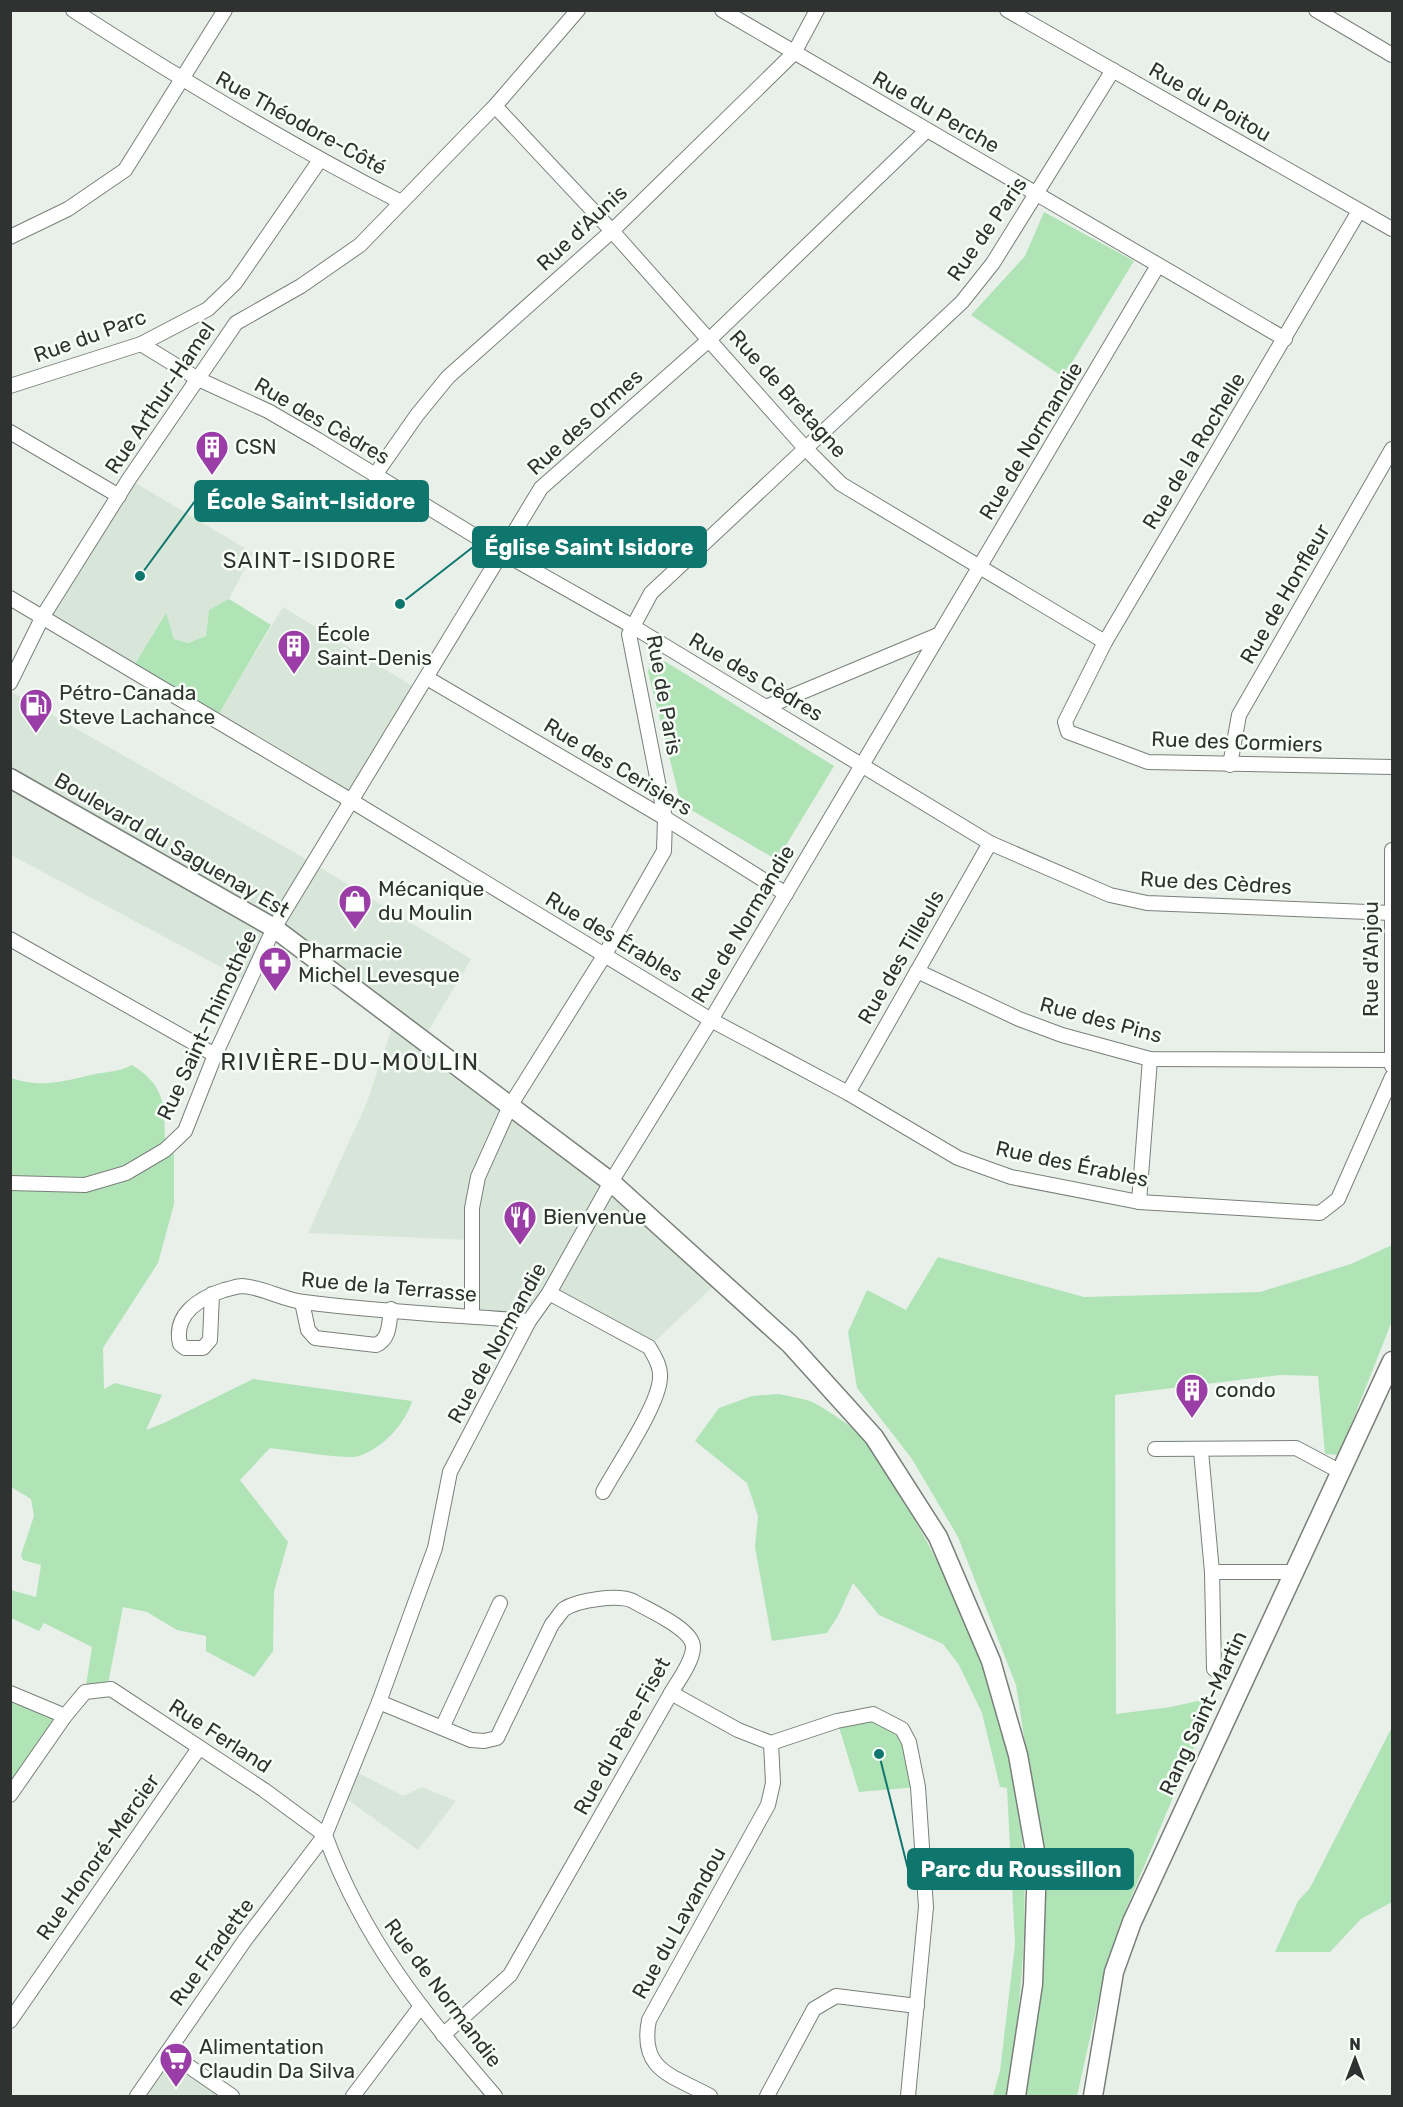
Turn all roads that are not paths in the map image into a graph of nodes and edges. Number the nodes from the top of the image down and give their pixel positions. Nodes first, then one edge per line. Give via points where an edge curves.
1 (73, 10) edge
2 (225, 10) edge
3 (578, 10) edge
4 (722, 10) edge
5 (817, 10) edge
6 (1007, 10) edge
7 (1316, 10) edge
8 (794, 53) junction
9 (1392, 55) edge
10 (1113, 70) junction
11 (182, 80) junction
12 (495, 106) junction
13 (926, 132) junction
14 (320, 160) junction
15 (1037, 195) junction
16 (401, 202) junction
17 (1359, 211) junction
18 (1392, 229) edge
19 (612, 231) junction
20 (10, 237) edge
21 (1157, 267) junction
22 (710, 339) junction
23 (1285, 339) junction
24 (141, 344) junction
25 (198, 379) junction
26 (10, 386) edge
27 (10, 432) edge
28 (805, 448) junction
29 (1392, 449) edge
30 (375, 476) junction
31 (119, 496) junction
32 (503, 554) junction
33 (979, 569) junction
34 (10, 598) edge
35 (43, 616) junction
36 (632, 626) junction
37 (938, 635) junction
38 (1105, 642) junction
39 (427, 678) junction
40 (10, 683) edge
41 (766, 707) junction
42 (1069, 714) joint
43 (861, 765) junction
44 (1230, 765) junction
45 (1392, 767) edge
46 (10, 778) edge
47 (350, 800) junction
48 (665, 818) junction
49 (990, 843) junction
50 (1392, 849) edge
51 (786, 894) junction
52 (1392, 913) edge
53 (274, 928) junction
54 (10, 939) edge
55 (604, 956) junction
56 (917, 971) junction
57 (711, 1020) junction
58 (215, 1055) junction
59 (1150, 1059) junction
60 (1392, 1060) edge
61 (1392, 1068) edge
62 (1392, 1077) edge
63 (848, 1093) junction
64 (510, 1106) junction
65 (611, 1182) junction
66 (10, 1184) edge
67 (1139, 1203) junction
68 (549, 1293) junction
69 (212, 1294) dead end
70 (302, 1302) junction
71 (391, 1309) junction
72 (472, 1316) junction
73 (529, 1321) junction
74 (1392, 1361) edge
75 (1155, 1449) dead end
76 (1201, 1451) junction
77 (1339, 1471) junction
78 (603, 1492) dead end
79 (1212, 1572) junction
80 (1293, 1572) junction
81 (500, 1603) dead end
82 (1214, 1669) dead end
83 (10, 1693) edge
84 (671, 1693) junction
85 (379, 1702) junction
86 (65, 1716) junction
87 (442, 1728) junction
88 (771, 1743) junction
89 (199, 1748) junction
90 (10, 1795) edge
91 (325, 1835) junction
92 (422, 2006) junction
93 (917, 2006) junction
94 (10, 2021) edge
95 (443, 2035) junction
96 (168, 2052) junction
97 (137, 2097) edge
98 (232, 2097) edge
99 (353, 2097) edge
100 (495, 2097) edge
101 (710, 2097) edge
102 (767, 2097) edge
103 (908, 2097) edge
104 (1016, 2097) edge
105 (1093, 2097) edge

1 - 11 street, Rue Théodore-Côté
2 - 11 street
3 - 12 street, Rue Arthur-Hamel
4 - 8 street, Rue du Perche
5 - 8 street, Rue d'Aunis
6 - 10 street, Rue du Poitou
7 - 9 street
8 - 13 street, Rue du Perche
8 - 19 street, Rue d'Aunis
10 - 15 street, Rue de Paris
10 - 17 street, Rue du Poitou
11 - 14 street, Rue Théodore-Côté
11 - 20 street via 125,170 68,209
12 - 16 street, Rue Arthur-Hamel
12 - 19 street, Rue de Bretagne
13 - 15 street, Rue du Perche
13 - 22 street, Rue des Ormes
14 - 16 street, Rue Théodore-Côté
14 - 24 street, Rue du Parc via 235,283 208,309
15 - 21 street, Rue du Perche
15 - 28 street, Rue de Paris via 962,302
16 - 25 street, Rue Arthur-Hamel via 360,244 301,286 236,323
17 - 18 street, Rue du Poitou
17 - 23 street, Rue de la Rochelle
19 - 22 street, Rue de Bretagne
19 - 30 street, Rue d'Aunis via 448,377
21 - 23 street, Rue du Perche
21 - 33 street, Rue de Normandie
22 - 28 street, Rue de Bretagne
22 - 32 street, Rue des Ormes via 541,488
23 - 38 street, Rue de la Rochelle
24 - 25 street, Rue des Cèdres
24 - 26 street, Rue du Parc
25 - 30 street, Rue des Cèdres via 268,411
25 - 31 street, Rue Arthur-Hamel
27 - 31 street
28 - 33 street, Rue de Bretagne via 841,484
28 - 36 street, Rue de Paris via 651,593
29 - 44 street, Rue de Honfleur via 1239,715
30 - 32 street, Rue des Cèdres
31 - 35 street, Rue Arthur-Hamel
32 - 36 street, Rue des Cèdres
32 - 39 street, Rue des Ormes
33 - 37 street, Rue de Normandie
33 - 38 street, Rue de Bretagne
34 - 35 street, Rue des Érables
35 - 40 street, Rue Arthur-Hamel
35 - 47 street, Rue des Érables
36 - 41 street, Rue des Cèdres
36 - 48 street, Rue de Paris via 629,634
37 - 41 street
37 - 43 street, Rue de Normandie
38 - 42 street, Rue de la Rochelle
39 - 47 street, Rue des Ormes
39 - 48 street, Rue des Cerisiers
41 - 43 street, Rue des Cèdres
42 - 44 street, Rue des Cormiers via 1065,722 1068,732 1148,762
43 - 49 street, Rue des Cèdres
43 - 51 street, Rue de Normandie
44 - 45 street, Rue des Cormiers
46 - 53 main road, Boulevard du Saguenay Est
47 - 53 street, Rue des Ormes
47 - 55 street, Rue des Érables
48 - 51 street, Rue des Cerisiers
48 - 55 street, Rue de Paris via 664,851
49 - 52 street, Rue des Cèdres via 1110,895 1147,903
49 - 56 street, Rue des Tilleuls
50 - 52 street, Rue d'Anjou
51 - 57 street, Rue de Normandie
52 - 60 street, Rue d'Anjou
53 - 58 street, Rue Saint-Thimothée
53 - 64 main road, Boulevard du Saguenay Est
54 - 58 street
55 - 57 street, Rue des Érables
55 - 64 street, Rue de Paris
56 - 59 street, Rue des Pins via 1019,1019
56 - 63 street, Rue des Tilleuls
57 - 63 street, Rue des Érables
57 - 65 street, Rue de Normandie
58 - 66 street, Rue Saint-Thimothée via 185,1131 165,1150 126,1173 85,1185
59 - 60 street, Rue des Pins
59 - 67 street
60 - 61 street, Rue d'Anjou
62 - 67 street, Rue des Érables via 1338,1199 1320,1213
63 - 67 street, Rue des Érables via 958,1158 1011,1177
64 - 65 main road, Boulevard du Saguenay Est
64 - 72 street, Rue de Paris via 478,1177 472,1208
65 - 68 street, Rue de Normandie
65 - 104 main road, Boulevard du Saguenay Est via 790,1344 874,1437 938,1538 991,1661 1018,1755 1037,1862 1033,1984
68 - 73 street, Rue de Normandie
68 - 78 street via 650,1347 657,1360 660,1377 656,1396
69 - 70 street, Rue de la Terrasse via 241,1286
70 - 71 street, Rue de la Terrasse
70 - 71 street via 308,1330 315,1338 376,1345 388,1333
71 - 72 street, Rue de la Terrasse
72 - 73 street, Rue de la Terrasse
73 - 85 street, Rue de Normandie via 450,1472 435,1548
74 - 77 main road, Rang Saint-Martin
75 - 76 street
76 - 77 street via 1296,1448
76 - 79 street
77 - 80 main road, Rang Saint-Martin
79 - 80 street
79 - 82 street
80 - 105 main road, Rang Saint-Martin via 1132,1922 1114,1972
81 - 87 street
83 - 86 street
84 - 87 street, Rue du Père-Fiset via 691,1657 693,1646 687,1632 625,1598 606,1598 564,1609 552,1624 496,1738 471,1740
84 - 88 street via 738,1730
84 - 95 street, Rue du Père-Fiset via 510,1975
85 - 87 street, Rue du Père-Fiset
85 - 91 street, Rue de Normandie
86 - 89 street, Rue Ferland via 85,1692 111,1689
86 - 90 street
88 - 93 street via 837,1721 873,1714 902,1730 909,1742 918,1787 926,1907
88 - 101 street, Rue du Lavandou via 773,1783 768,1805 649,2020 646,2035 647,2052 657,2066
89 - 91 street, Rue Ferland
89 - 94 street, Rue Honoré-Mercier
91 - 92 street, Rue de Normandie via 365,1925
91 - 96 street, Rue Fradette via 245,1940
92 - 95 street, Rue de Normandie
92 - 99 street
93 - 102 street via 836,1996 814,2009
93 - 103 street
95 - 100 street, Rue de Normandie
96 - 97 street, Rue Fradette
96 - 98 street

